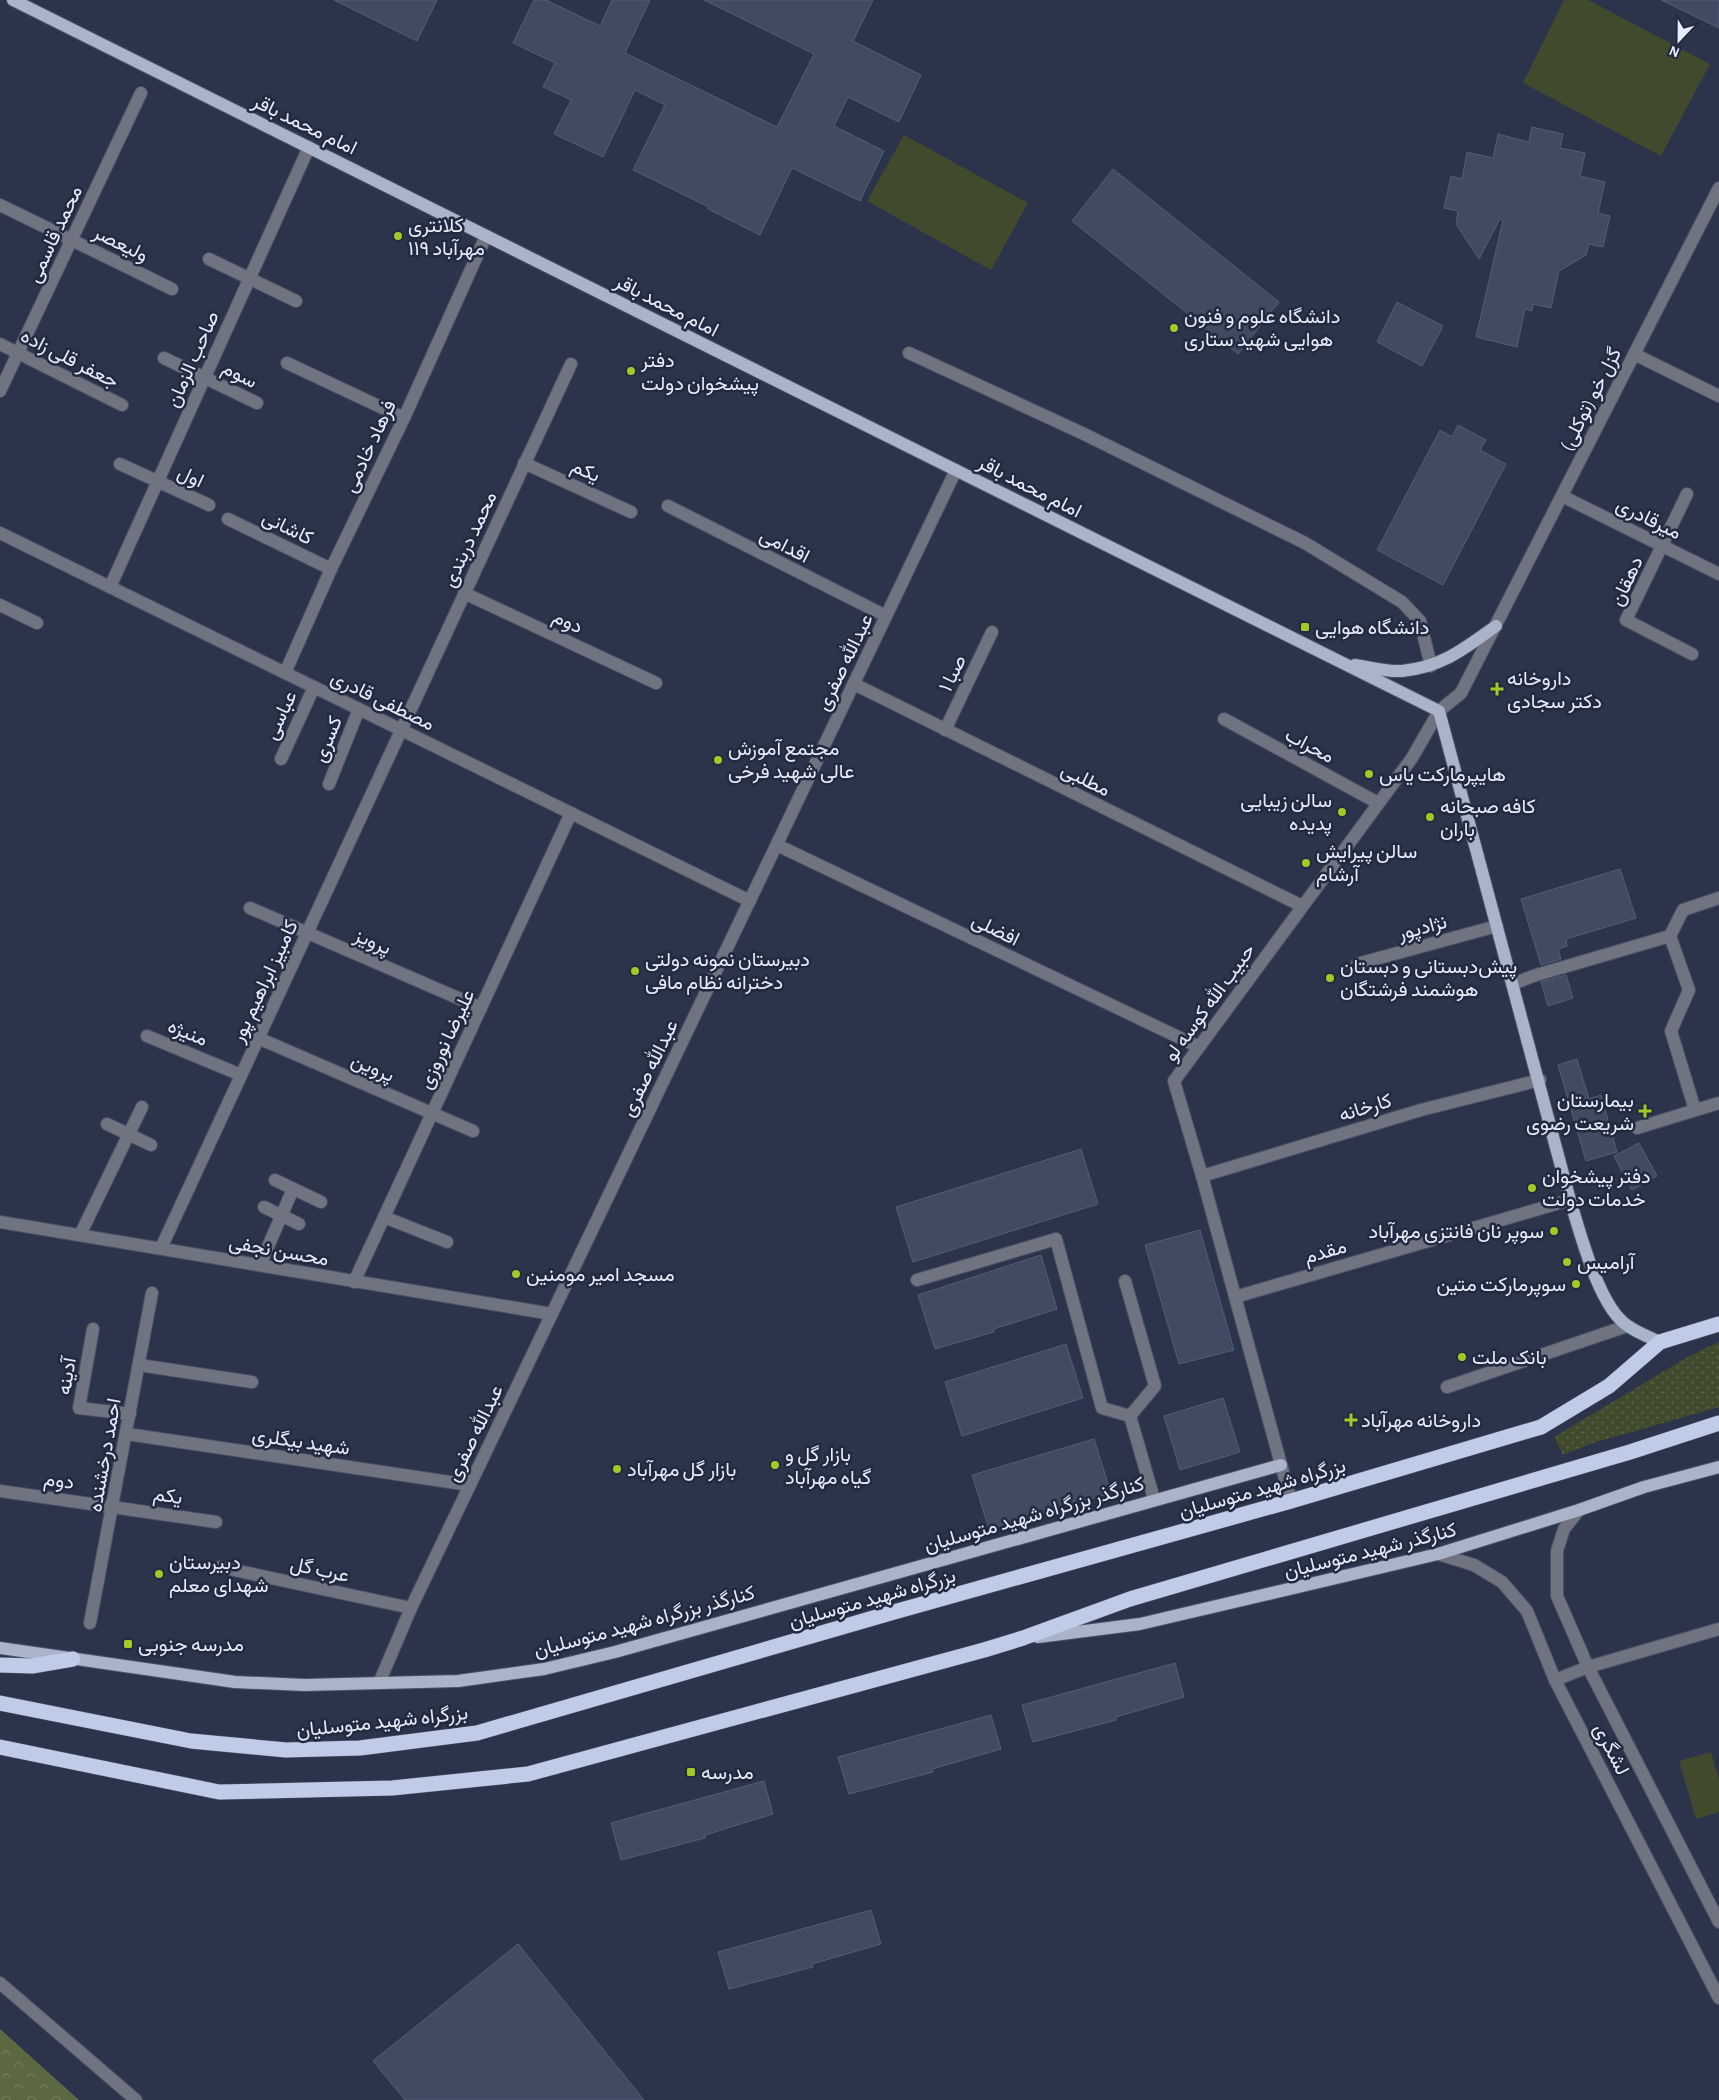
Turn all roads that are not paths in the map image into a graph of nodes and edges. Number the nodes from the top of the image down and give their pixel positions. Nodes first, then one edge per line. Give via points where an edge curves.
1 (13, 0) edge
2 (141, 93) dead end
3 (309, 147) junction
4 (1719, 188) edge
5 (0, 205) edge
6 (1714, 211) edge
7 (486, 236) junction
8 (72, 240) junction
9 (209, 260) dead end
10 (250, 278) junction
11 (172, 288) dead end
12 (296, 301) dead end
13 (0, 344) edge
14 (18, 353) junction
15 (908, 353) dead end
16 (1634, 354) junction
17 (164, 358) dead end
18 (287, 362) dead end
19 (570, 364) dead end
20 (205, 377) junction
21 (0, 391) edge
22 (1719, 396) edge
23 (257, 404) dead end
24 (122, 405) dead end
25 (404, 418) junction
26 (524, 463) junction
27 (120, 464) dead end
28 (956, 470) junction
29 (158, 482) junction
30 (1687, 494) dead end
31 (1562, 496) junction
32 (209, 505) dead end
33 (668, 506) dead end
34 (631, 512) dead end
35 (228, 518) dead end
36 (0, 533) edge
37 (1664, 546) junction
38 (331, 570) junction
39 (1719, 574) edge
40 (110, 587) junction
41 (464, 593) junction
42 (0, 605) edge
43 (886, 616) junction
44 (36, 622) dead end
45 (1496, 626) junction
46 (992, 632) dead end
47 (1692, 654) dead end
48 (1345, 664) junction
49 (1431, 666) junction
50 (285, 673) junction
51 (656, 684) dead end
52 (854, 684) junction
53 (314, 687) junction
54 (360, 709) junction
55 (1439, 711) junction
56 (1224, 720) dead end
57 (401, 730) junction
58 (946, 730) junction
59 (281, 759) dead end
60 (329, 784) dead end
61 (1378, 803) junction
62 (571, 813) junction
63 (777, 845) junction
64 (1719, 898) edge
65 (750, 900) junction
66 (1302, 906) junction
67 (250, 908) dead end
68 (1497, 926) junction
69 (307, 932) junction
70 (1670, 936) junction
71 (1357, 964) dead end
72 (1513, 984) junction
73 (481, 1008) junction
74 (148, 1036) dead end
75 (258, 1038) junction
76 (1199, 1047) junction
77 (241, 1074) junction
78 (1540, 1080) junction
79 (1719, 1103) edge
80 (142, 1107) dead end
81 (1695, 1110) junction
82 (432, 1113) junction
83 (107, 1124) dead end
84 (1637, 1128) dead end
85 (473, 1131) dead end
86 (129, 1135) junction
87 (151, 1145) dead end
88 (1202, 1176) junction
89 (275, 1180) dead end
90 (293, 1189) junction
91 (1570, 1200) junction
92 (321, 1202) dead end
93 (264, 1207) dead end
94 (281, 1216) junction
95 (384, 1217) junction
96 (0, 1222) edge
97 (299, 1224) dead end
98 (80, 1235) junction
99 (447, 1242) dead end
100 (161, 1248) junction
101 (260, 1265) junction
102 (917, 1280) dead end
103 (1124, 1281) dead end
104 (354, 1282) junction
105 (152, 1293) dead end
106 (1235, 1297) junction
107 (552, 1314) junction
108 (1719, 1324) edge
109 (1627, 1326) junction
110 (93, 1329) dead end
111 (1660, 1342) junction
112 (139, 1365) junction
113 (252, 1382) dead end
114 (1447, 1387) dead end
115 (130, 1414) junction
116 (1130, 1416) junction
117 (1719, 1423) edge
118 (127, 1434) junction
119 (1281, 1465) junction
120 (1719, 1467) edge
121 (470, 1485) junction
122 (0, 1491) edge
123 (1154, 1499) junction
124 (1291, 1501) junction
125 (114, 1506) junction
126 (1579, 1510) junction
127 (216, 1522) dead end
128 (1438, 1554) junction
129 (220, 1567) dead end
130 (411, 1608) junction
131 (90, 1623) dead end
132 (1719, 1629) edge
133 (1023, 1638) junction
134 (0, 1648) edge
135 (73, 1659) junction
136 (0, 1665) edge
137 (1588, 1667) junction
138 (1556, 1680) junction
139 (379, 1683) junction
140 (0, 1703) edge
141 (0, 1747) edge
142 (1719, 1922) edge
143 (0, 1983) edge
144 (1719, 1998) edge
145 (136, 2100) edge

1 - 3 main road, امام محمد باقر
2 - 8 street, محمد قاسمی
3 - 7 main road, امام محمد باقر
3 - 10 street, صاحب الزمان
4 - 6 street, گزل خو (توکلی)
5 - 8 street, ولیعصر
6 - 16 street, گزل خو (توکلی)
7 - 25 street, فرهاد خادمی
7 - 28 main road, امام محمد باقر
8 - 11 street, ولیعصر
8 - 14 street, محمد قاسمی
9 - 10 street
10 - 12 street
10 - 20 street, صاحب الزمان
13 - 14 street, جعفر قلی زاده
14 - 21 street, محمد قاسمی
14 - 24 street, جعفر قلی زاده
15 - 49 street via 1084,434 1304,543 1402,602 1420,621
16 - 22 street
16 - 31 street, گزل خو (توکلی)
17 - 20 street, سوم
18 - 25 street
19 - 26 street, محمد دربندی
20 - 23 street, سوم
20 - 29 street, صاحب الزمان
25 - 38 street, فرهاد خادمی
26 - 34 street, یکم
26 - 41 street, محمد دربندی
27 - 29 street
28 - 43 street, عبدالله صفری
28 - 48 main road, امام محمد باقر
29 - 32 street, اول
29 - 40 street, صاحب الزمان
30 - 37 street
31 - 37 street, میرقادری
31 - 45 street, گزل خو (توکلی)
33 - 43 street, اقدامی
35 - 38 street, کاشانی
36 - 40 street, مصطفی قادری
37 - 39 street, میرقادری
37 - 47 street, دهقان via 1626,620
38 - 50 street, فرهاد خادمی
40 - 50 street, مصطفی قادری
41 - 51 street, دوم
41 - 57 street, محمد دربندی
42 - 44 street
43 - 52 street, عبدالله صفری
45 - 49 main road via 1455,656
45 - 55 street, گزل خو (توکلی) via 1461,693
46 - 58 street, صبا ۱
48 - 49 main road via 1400,671
48 - 55 main road, امام محمد باقر
50 - 53 street, مصطفی قادری
52 - 58 street, مطلبی
52 - 63 street, عبدالله صفری
53 - 54 street, مصطفی قادری
53 - 59 street, عباسی
54 - 57 street, مصطفی قادری
54 - 60 street, کسری
55 - 61 street, حبیب الله کوسه لو via 1412,758
55 - 68 main road
56 - 61 street, محراب
57 - 62 street, مصطفی قادری
57 - 69 street, کامبیز ابراهیم پور
58 - 66 street, مطلبی
61 - 66 street, حبیب الله کوسه لو
62 - 65 street, مصطفی قادری
62 - 73 street, علیرضا نوروزی
63 - 65 street, عبدالله صفری
63 - 76 street, افضلی
64 - 70 street via 1683,910
65 - 107 street, عبدالله صفری
66 - 76 street, حبیب الله کوسه لو
67 - 69 street, پرویز
68 - 71 street, نژادپور
68 - 72 main road
69 - 73 street, پرویز
69 - 75 street, کامبیز ابراهیم پور
70 - 72 street
70 - 81 street via 1689,990 1671,1031
72 - 78 main road
73 - 82 street, علیرضا نوروزی
74 - 77 street, منیژه
75 - 77 street, کامبیز ابراهیم پور
75 - 82 street, پروین
76 - 88 street, حبیب الله کوسه لو via 1174,1081
77 - 100 street, کامبیز ابراهیم پور
78 - 88 street, کارخانه via 1421,1110
78 - 91 main road
79 - 81 street
80 - 86 street
81 - 84 street
82 - 85 street, پروین
82 - 95 street, علیرضا نوروزی
83 - 86 street
86 - 87 street
86 - 98 street
88 - 106 street, حبیب الله کوسه لو
89 - 90 street
90 - 92 street
90 - 94 street
91 - 106 street, مقدم
91 - 109 main road via 1592,1270 1611,1307
93 - 94 street
94 - 97 street
94 - 101 street
95 - 99 street
95 - 104 street, علیرضا نوروزی
96 - 98 street, محسن نجفی
98 - 100 street, محسن نجفی
100 - 101 street, محسن نجفی
101 - 104 street, محسن نجفی
102 - 116 street via 1056,1239 1102,1408
103 - 116 street via 1154,1386
104 - 107 street, محسن نجفی
105 - 112 street, احمد درخشنده
106 - 119 street, حبیب الله کوسه لو
107 - 121 street, عبدالله صفری
108 - 111 highway, بزرگراه شهید متوسلیان
109 - 111 main road
109 - 114 street
110 - 115 street, آدینه via 79,1408
111 - 124 highway, بزرگراه شهید متوسلیان via 1609,1386 1541,1427
112 - 113 street
112 - 115 street, احمد درخشنده
115 - 118 street, احمد درخشنده
116 - 123 street
117 - 133 highway via 1130,1599
118 - 121 street, شهید بیگلری
118 - 125 street, احمد درخشنده
119 - 123 main road, کنارگذر بزرگراه شهید متوسلیان
119 - 124 street, حبیب الله کوسه لو
120 - 126 main road, کنارگذر شهید متوسلیان
121 - 130 street, عبدالله صفری
122 - 125 street, دوم
123 - 139 main road, کنارگذر بزرگراه شهید متوسلیان via 606,1654 544,1668 458,1681
124 - 140 highway, بزرگراه شهید متوسلیان via 477,1733 360,1748 286,1750 191,1740
125 - 127 street, یکم
125 - 131 street, احمد درخشنده
126 - 128 main road, کنارگذر شهید متوسلیان
126 - 137 street, لشگری via 1564,1529 1557,1551 1556,1596
128 - 133 main road, کنارگذر شهید متوسلیان via 1140,1624
128 - 138 street, لشگری via 1474,1564 1502,1582 1527,1611
129 - 130 street, عرب گل
130 - 139 street, عبدالله صفری
132 - 137 street
133 - 141 highway via 528,1774 392,1788 219,1792
134 - 135 main road, کنارگذر بزرگراه شهید متوسلیان
135 - 136 highway via 32,1666
135 - 139 main road, کنارگذر بزرگراه شهید متوسلیان via 235,1682
137 - 138 street
137 - 142 street, لشگری
138 - 144 street, لشگری
143 - 145 street

